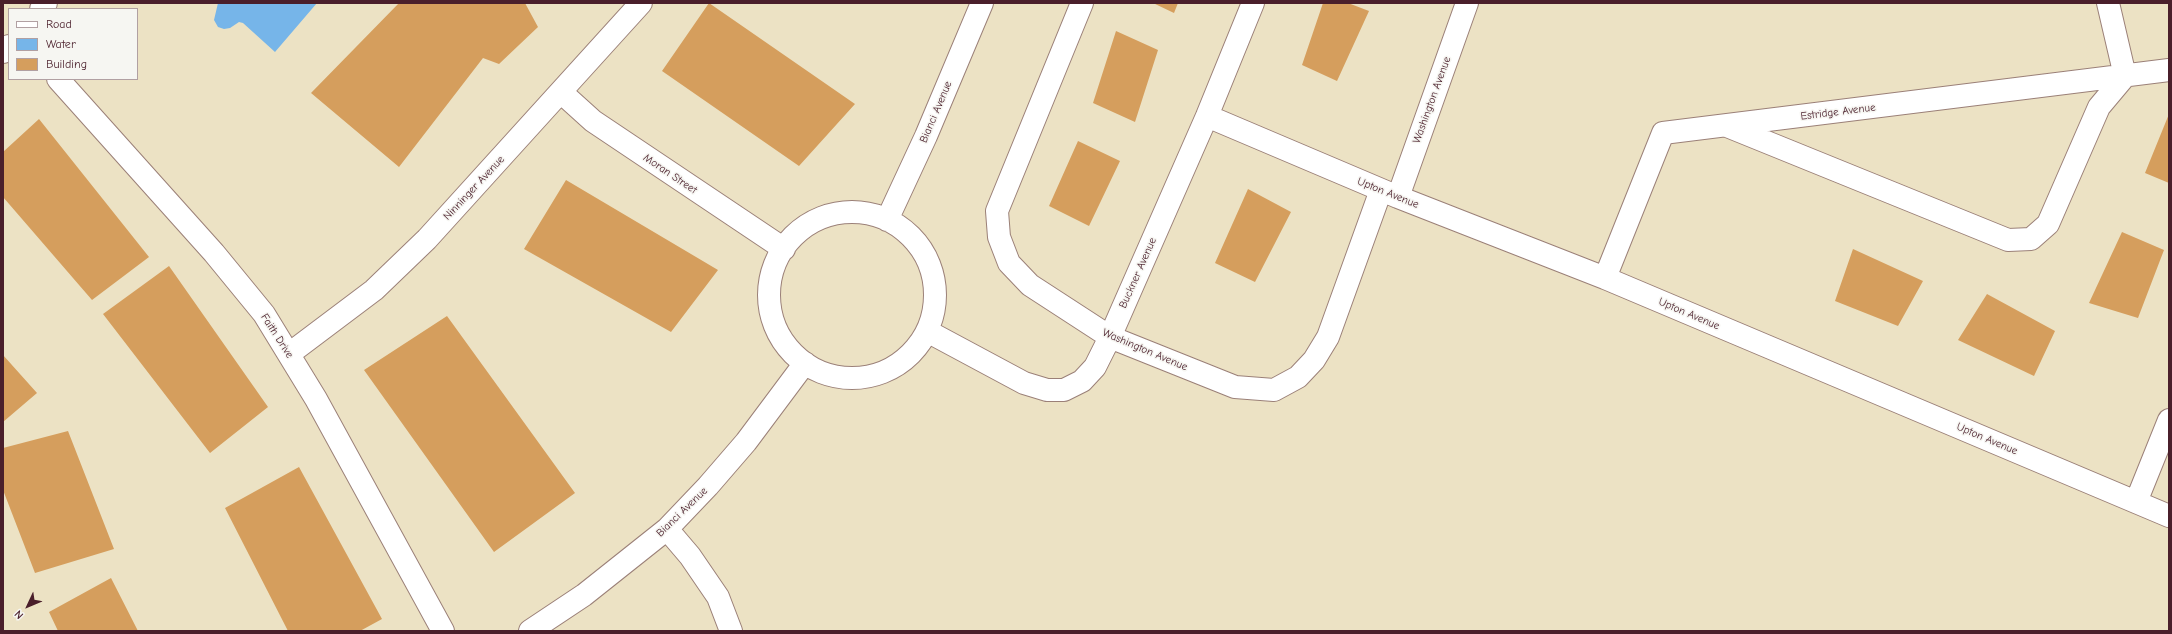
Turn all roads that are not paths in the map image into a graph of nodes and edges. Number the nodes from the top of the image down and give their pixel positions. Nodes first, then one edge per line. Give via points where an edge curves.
1 (641, 3) edge
2 (982, 3) edge
3 (1082, 3) edge
4 (1253, 3) edge
5 (1467, 3) edge
6 (2108, 3) edge
7 (2169, 70) edge
8 (2125, 76) junction
9 (59, 80) edge
10 (562, 92) junction
11 (1207, 116) junction
12 (1726, 126) junction
13 (1389, 194) junction
14 (887, 220) junction
15 (784, 249) junction
16 (1605, 278) junction
17 (927, 331) junction
18 (1110, 337) junction
19 (289, 354) junction
20 (805, 363) junction
21 (2169, 420) edge
22 (2136, 502) junction
23 (2169, 516) edge
24 (667, 528) junction
25 (443, 631) edge
26 (530, 631) edge
27 (731, 631) edge

1 - 10 street, Ninninger Avenue
2 - 14 street, Bianci Avenue via 926,136
3 - 18 street, Washington Avenue via 997,211 999,237 1009,262 1030,284
4 - 11 street, Buckner Avenue
5 - 13 street, Washington Avenue
6 - 8 street
7 - 8 street, Estridge Avenue
8 - 12 street, Estridge Avenue
8 - 12 street via 2098,106 2048,224 2031,239 2008,240
9 - 19 street, Faith Drive via 214,253 264,314
10 - 15 street, Moran Street via 593,121
10 - 19 street, Ninninger Avenue via 427,239 374,290
11 - 13 street, Upton Avenue
11 - 18 street, Buckner Avenue
12 - 16 street, Estridge Avenue via 1663,133
13 - 16 street, Upton Avenue
13 - 18 street, Washington Avenue via 1328,337 1314,360 1298,377 1274,390 1235,387
14 - 15 street via 855,212 823,217 796,233
14 - 17 street via 914,239 930,267 935,300
15 - 20 street via 776,260 768,291 773,324 790,351
16 - 22 street, Upton Avenue
17 - 18 street, Buckner Avenue via 1024,383 1047,390 1064,390 1082,381 1095,367
17 - 20 street via 908,357 880,374 848,379 816,371
19 - 25 street, Faith Drive via 320,405
20 - 24 street, Bianci Avenue via 746,442
21 - 22 street
22 - 23 street, Upton Avenue
24 - 26 street, Bianci Avenue via 590,591
24 - 27 street via 718,597

